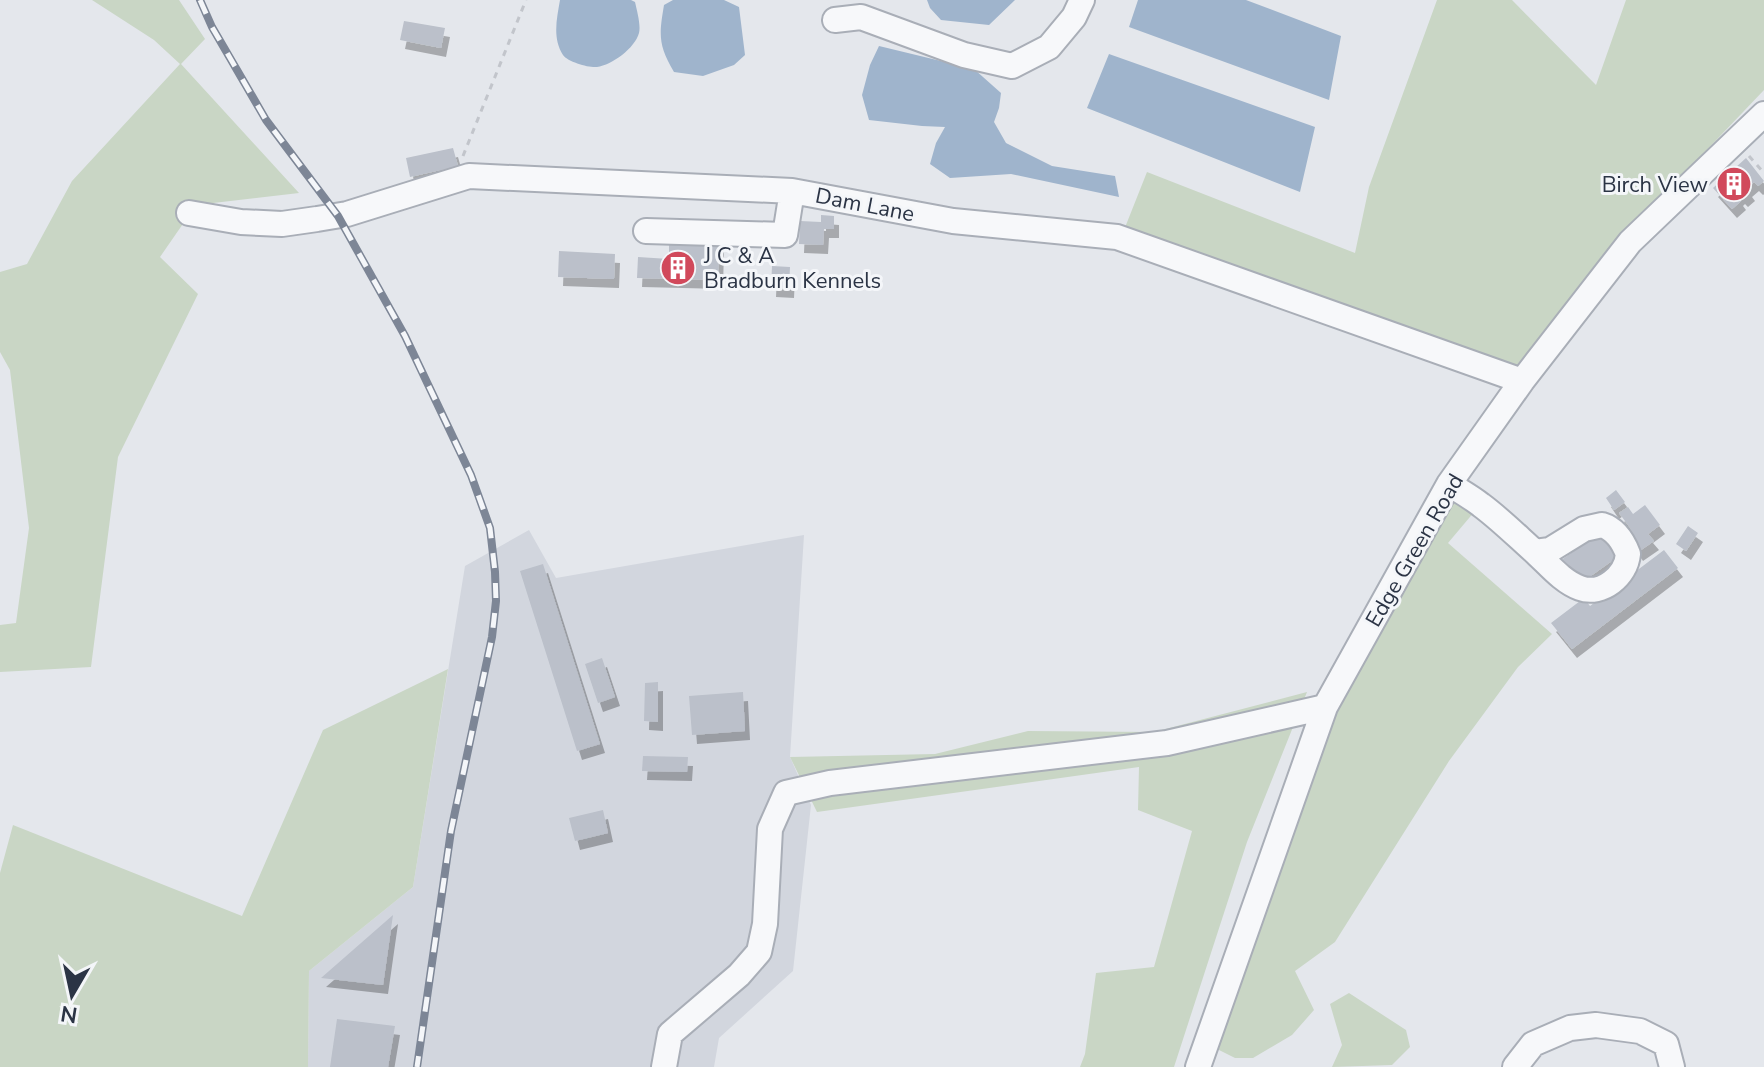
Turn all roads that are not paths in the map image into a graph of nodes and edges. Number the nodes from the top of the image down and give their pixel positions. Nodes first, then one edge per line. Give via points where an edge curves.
1 (1082, 0) edge
2 (835, 20) dead end
3 (1764, 114) edge
4 (792, 191) junction
5 (189, 213) dead end
6 (646, 231) dead end
7 (1522, 381) junction
8 (1449, 484) junction
9 (1535, 552) dead end
10 (1325, 707) junction
11 (1204, 1063) edge
12 (664, 1067) edge
13 (1515, 1067) edge
14 (1672, 1067) edge

1 - 2 street via 1049,47 1012,66 964,55 861,17
3 - 7 street, Edge Green Road via 1630,242
4 - 5 street, Dam Lane via 469,176 347,214 305,221 241,222
4 - 6 street via 785,235
4 - 7 street, Dam Lane via 953,221 1117,237
7 - 8 street, Edge Green Road
8 - 9 street
8 - 10 street, Edge Green Road
10 - 11 street, Edge Green Road
10 - 12 street via 1167,743 830,783 786,793 770,829 759,952 670,1034
13 - 14 street via 1533,1044 1570,1028 1596,1025 1640,1031 1666,1044

